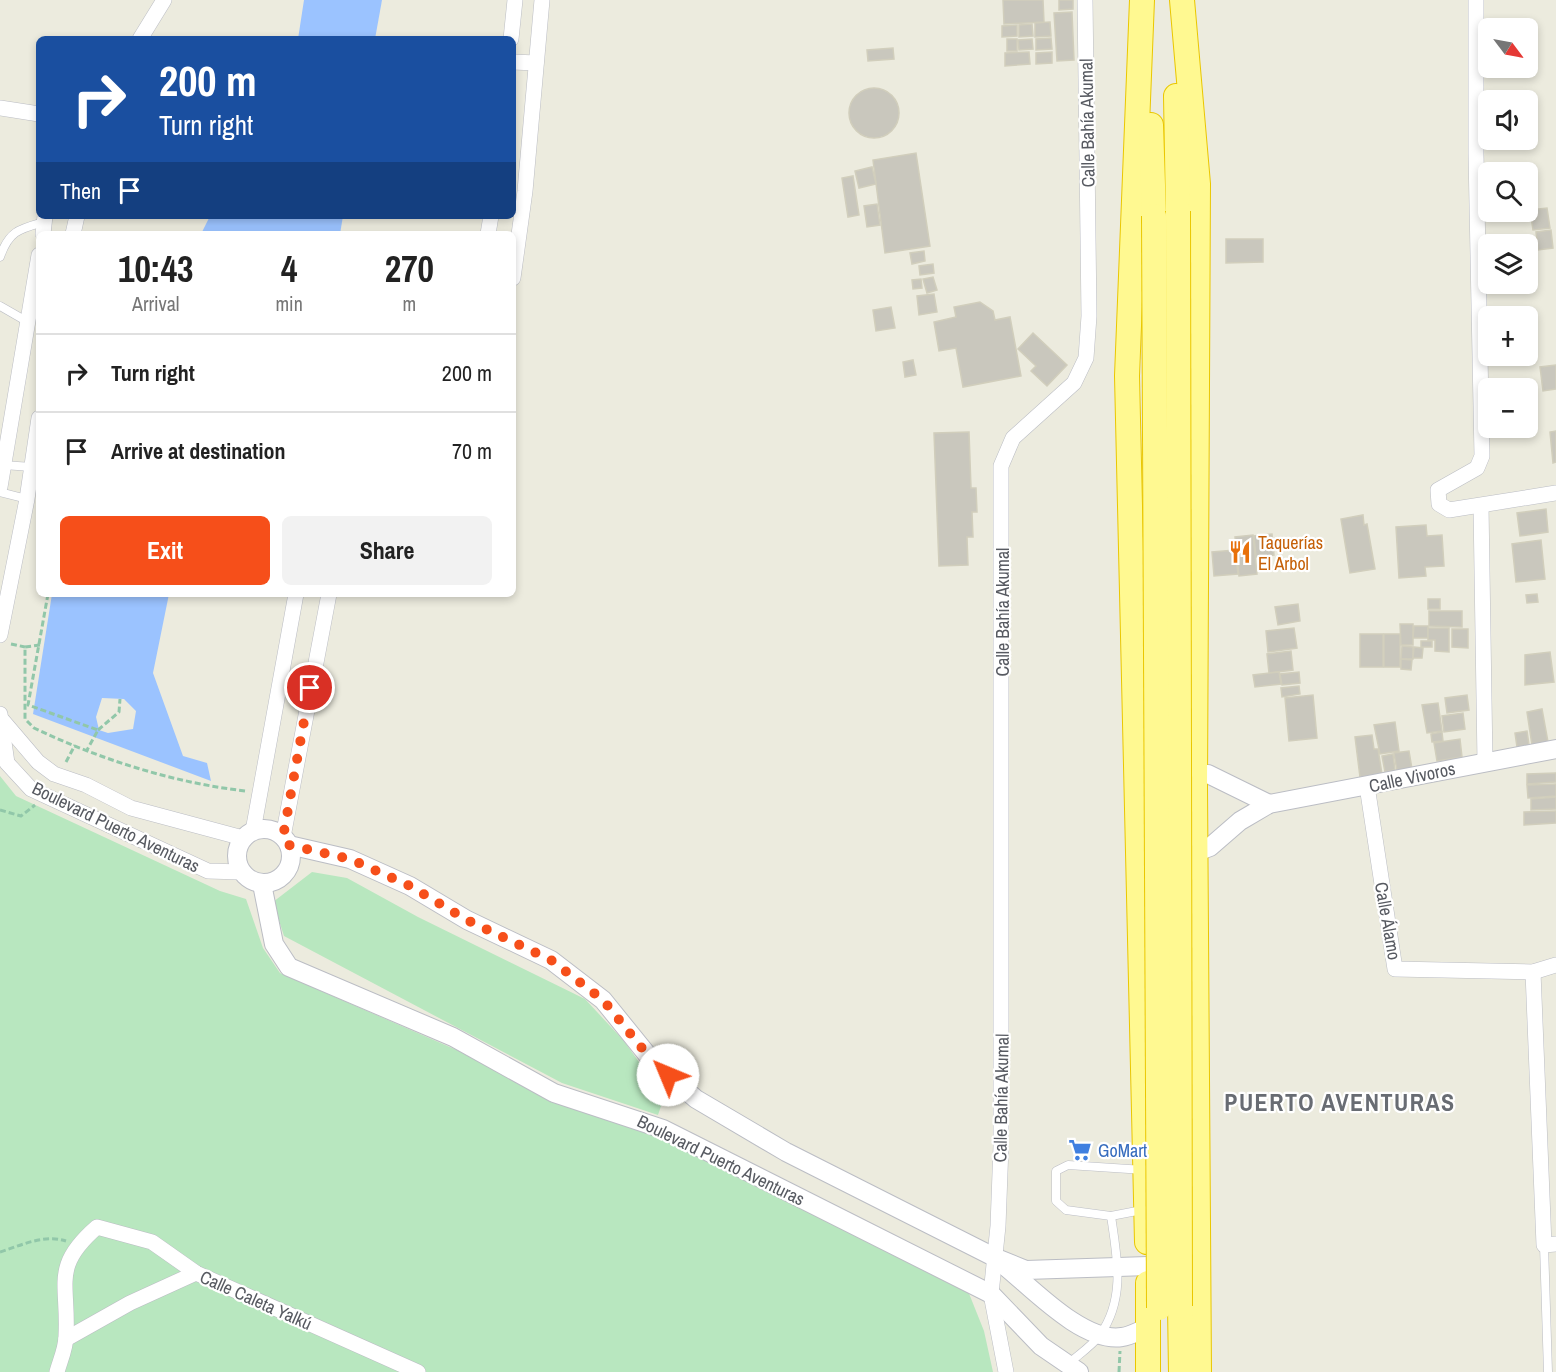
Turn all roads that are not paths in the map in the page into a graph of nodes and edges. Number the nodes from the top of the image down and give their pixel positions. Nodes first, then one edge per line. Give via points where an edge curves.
1 (164, 0) edge
2 (515, 0) edge
3 (542, 0) edge
4 (1085, 0) edge
5 (1142, 0) edge
6 (1148, 0) edge
7 (1175, 0) edge
8 (1182, 0) edge
9 (1476, 0) edge
10 (142, 36) edge
11 (511, 36) edge
12 (516, 62) edge
13 (536, 63) junction
14 (0, 108) edge
15 (36, 114) edge
16 (44, 224) edge
17 (516, 256) edge
18 (0, 257) edge
19 (36, 273) edge
20 (0, 306) edge
21 (28, 322) junction
22 (36, 439) edge
23 (2, 465) edge
24 (32, 467) junction
25 (0, 487) edge
26 (0, 492) edge
27 (1556, 493) edge
28 (27, 499) junction
29 (1481, 506) junction
30 (295, 597) edge
31 (328, 597) edge
32 (0, 636) edge
33 (1, 718) edge
34 (1556, 749) edge
35 (1485, 762) junction
36 (1195, 774) junction
37 (1367, 786) junction
38 (1137, 792) junction
39 (1269, 804) junction
40 (248, 834) junction
41 (286, 841) junction
42 (1137, 847) junction
43 (1196, 854) junction
44 (241, 872) junction
45 (262, 884) junction
46 (1556, 965) edge
47 (1533, 972) junction
48 (1145, 1170) junction
49 (1146, 1209) junction
50 (1111, 1216) junction
51 (1550, 1244) edge
52 (994, 1257) junction
53 (1148, 1266) junction
54 (1118, 1268) junction
55 (196, 1273) junction
56 (991, 1294) junction
57 (1163, 1314) junction
58 (1099, 1335) junction
59 (66, 1339) junction
60 (1073, 1368) edge
61 (57, 1372) edge
62 (417, 1372) edge
63 (1006, 1372) edge
64 (1148, 1372) edge
65 (1158, 1372) edge
66 (1181, 1372) edge
67 (1199, 1372) edge
68 (1548, 1372) edge

1 - 10 street
2 - 11 street
3 - 13 street
4 - 52 street, Calle Bahía Akumal via 1089,316 1086,358 1074,383 1013,438 1001,466 1001,1146
5 - 38 highway via 1127,376
6 - 57 highway, bridge via 1154,216
7 - 57 highway, bridge via 1178,211
8 - 36 highway via 1198,184
9 - 29 street via 1482,456 1477,468 1438,490 1439,504 1449,510
12 - 13 street
13 - 17 street
14 - 15 street
16 - 18 lane via 20,229 6,240
19 - 21 street
20 - 21 lane
21 - 23 street
22 - 24 street
23 - 24 lane
23 - 25 street
24 - 28 street
26 - 28 lane
27 - 29 street
28 - 32 street
29 - 35 street
30 - 40 street via 268,761
31 - 41 street
33 - 40 street via 38,762 54,774 131,808
33 - 44 street, Boulevard Puerto Aventuras via 7,763 31,789 208,871
34 - 35 street, Calle Vivoros
35 - 37 street, Calle Vivoros
36 - 38 street via 1170,775 1149,782
36 - 39 street via 1220,778
36 - 43 highway
37 - 39 street, Calle Vivoros
37 - 47 street, Calle Álamo via 1395,969
38 - 42 highway
39 - 43 street, Calle Vivoros
40 - 41 street via 269,829
40 - 44 street via 236,854
41 - 45 street via 290,864 286,872 271,883
41 - 52 street, Boulevard Puerto Aventuras via 350,859 551,960 603,1000 654,1063 696,1099 786,1152
42 - 43 street via 1150,855 1169,858
42 - 48 highway
43 - 67 highway
44 - 45 street
45 - 56 street, Boulevard Puerto Aventuras via 274,944 289,967 453,1037 554,1093 663,1129
46 - 47 street, Calle Álamo
47 - 51 street
48 - 49 highway
48 - 50 lane via 1068,1165 1056,1171 1056,1201 1066,1210
49 - 50 lane
49 - 53 highway
50 - 54 lane
51 - 68 lane
52 - 54 street, Boulevard Puerto Aventuras via 1026,1270
52 - 56 street, Calle Bahía Akumal
52 - 58 street, Boulevard Puerto Aventuras via 1056,1309
53 - 54 street, Boulevard Puerto Aventuras
53 - 57 highway
54 - 58 lane via 1117,1298
55 - 59 street via 130,1303
55 - 59 street, Calle Caleta Yalkú via 152,1242 97,1227 77,1245 65,1271
55 - 62 street, Calle Caleta Yalkú
56 - 60 street, Boulevard Puerto Aventuras via 1041,1346
56 - 63 street, Calle Bahía Akumal
57 - 58 street via 1121,1337
57 - 64 highway
57 - 65 highway
57 - 66 highway
58 - 60 lane
59 - 61 street

